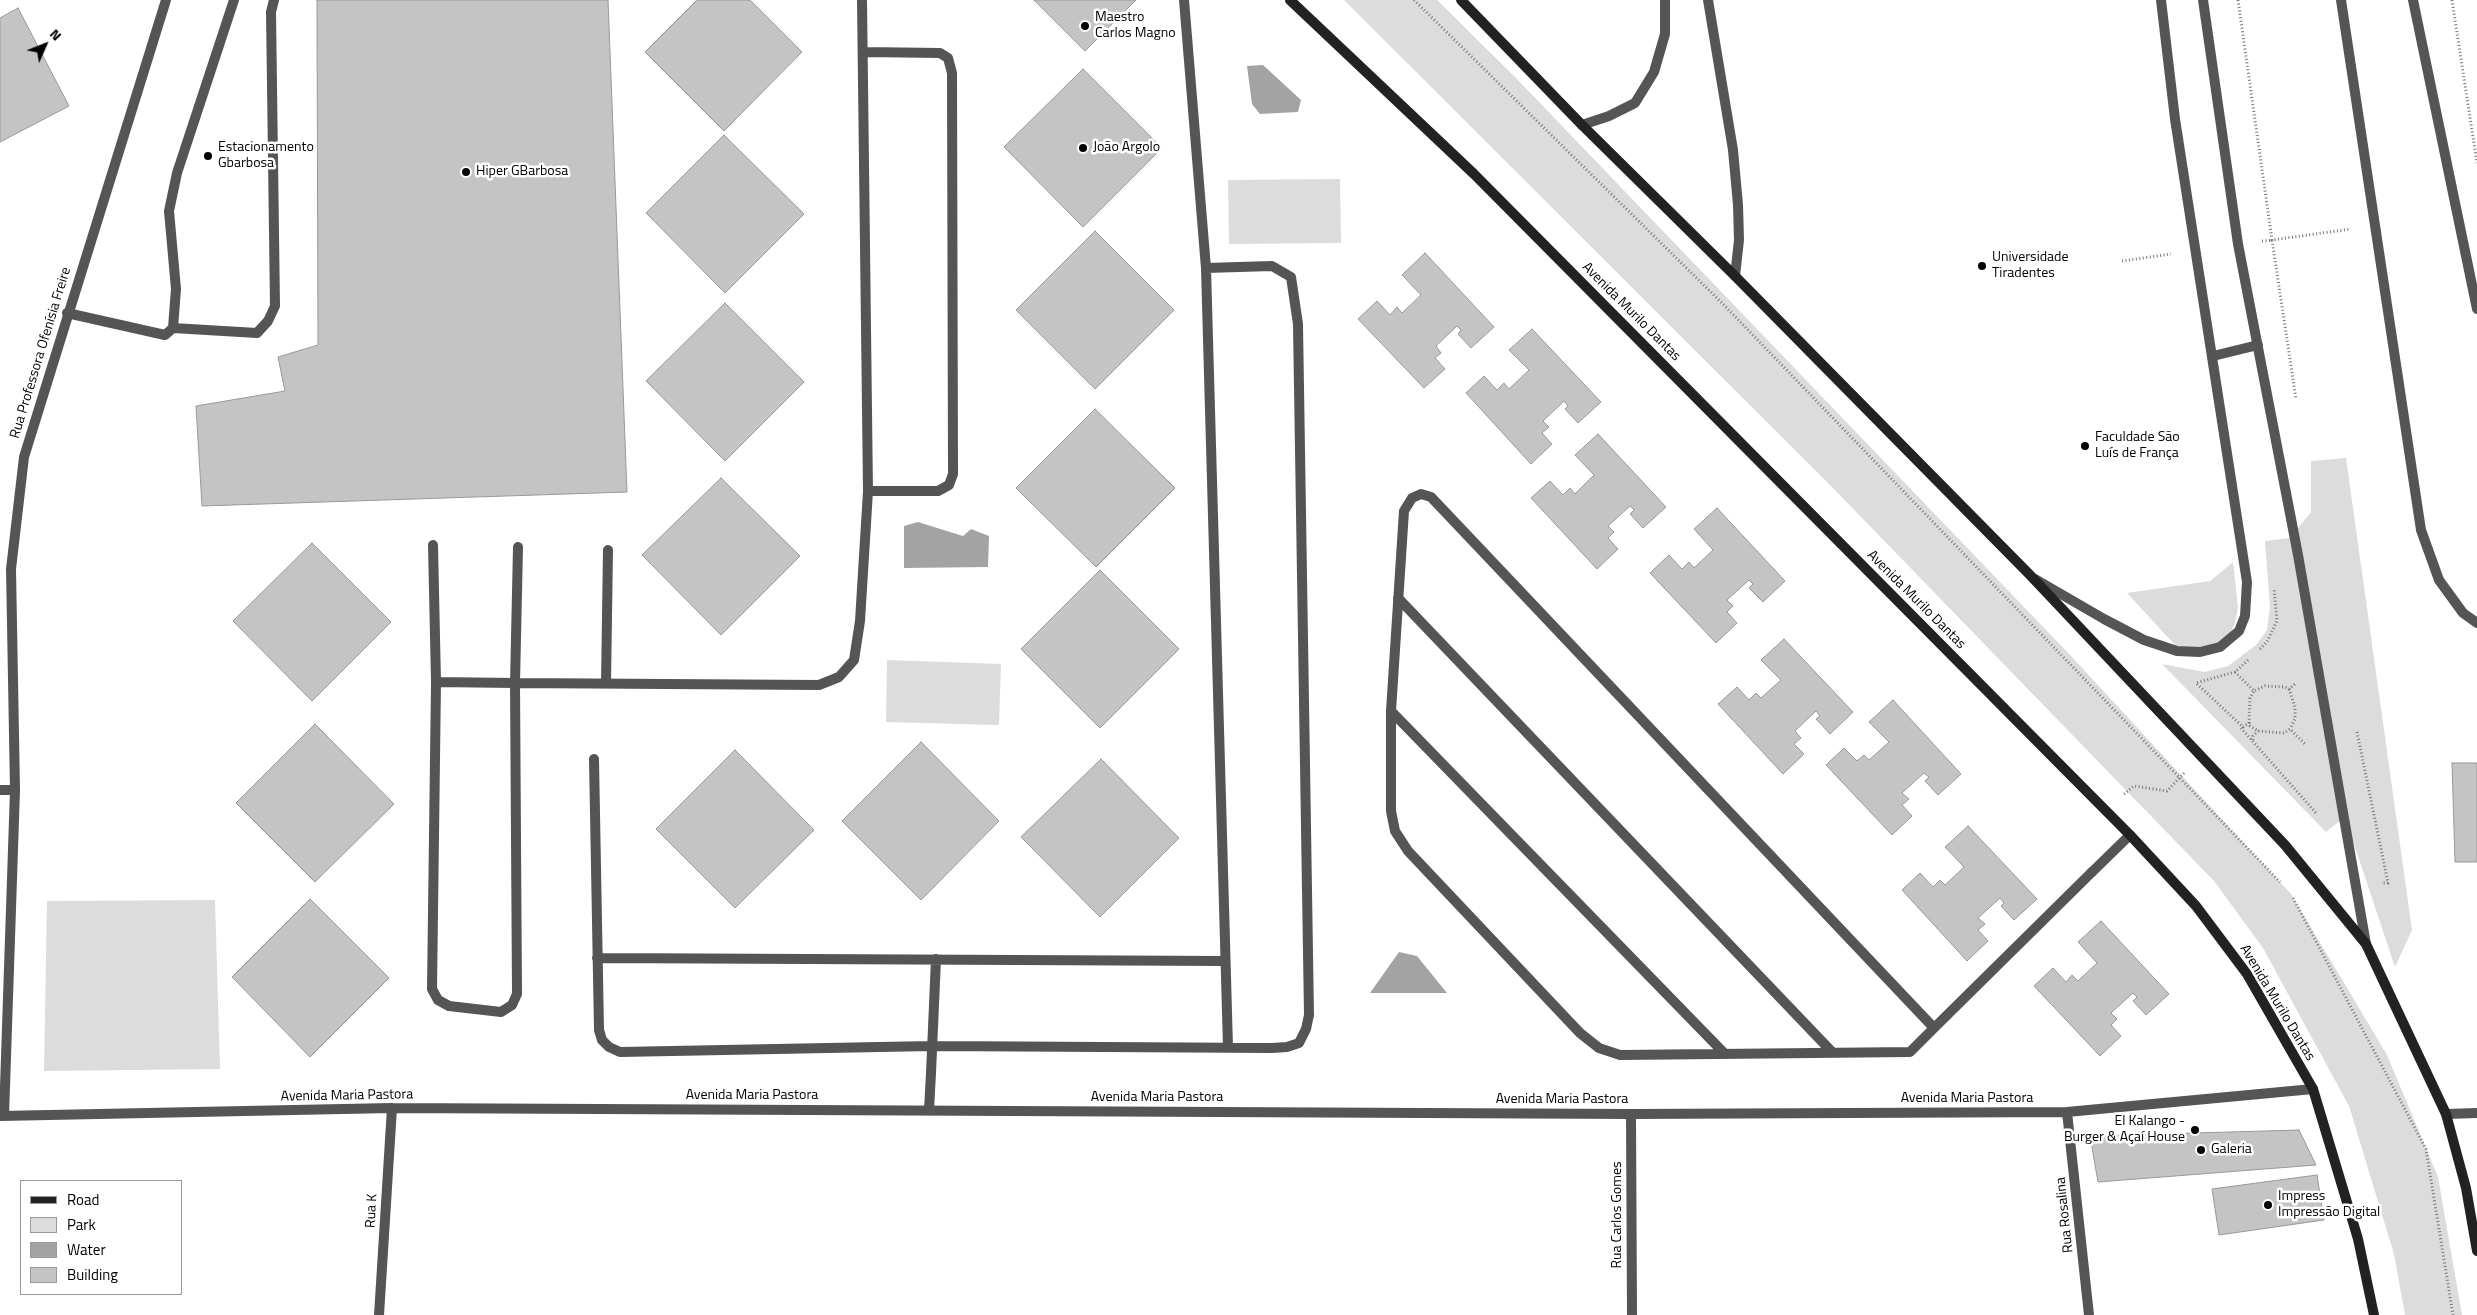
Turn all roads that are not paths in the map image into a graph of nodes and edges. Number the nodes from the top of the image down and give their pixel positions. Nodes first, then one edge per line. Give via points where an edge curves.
1 (166, 0) edge
2 (234, 0) edge
3 (274, 0) edge
4 (862, 0) edge
5 (1184, 0) edge
6 (1290, 0) edge
7 (1461, 0) edge
8 (1665, 0) edge
9 (1708, 0) edge
10 (2161, 0) edge
11 (2203, 0) edge
12 (2341, 0) edge
13 (2413, 0) edge
14 (864, 52) junction
15 (1582, 125) junction
16 (1206, 268) junction
17 (1734, 276) junction
18 (2477, 309) edge
19 (67, 313) junction
20 (173, 328) junction
21 (2258, 345) junction
22 (2213, 356) junction
23 (868, 491) junction
24 (434, 545) dead end
25 (518, 547) dead end
26 (608, 550) dead end
27 (2030, 575) junction
28 (1398, 598) junction
29 (2477, 623) edge
30 (436, 682) junction
31 (515, 683) junction
32 (606, 683) junction
33 (1391, 711) junction
34 (594, 760) dead end
35 (0, 790) edge
36 (15, 790) junction
37 (2130, 835) junction
38 (2366, 944) junction
39 (597, 958) junction
40 (936, 960) junction
41 (1225, 962) junction
42 (1934, 1028) junction
43 (932, 1046) junction
44 (1228, 1048) junction
45 (1833, 1053) junction
46 (1725, 1054) junction
47 (2313, 1089) junction
48 (392, 1108) junction
49 (929, 1110) junction
50 (2067, 1112) junction
51 (2477, 1113) edge
52 (1631, 1114) junction
53 (2446, 1114) junction
54 (2, 1116) edge
55 (2477, 1251) edge
56 (379, 1315) edge
57 (1632, 1315) edge
58 (2089, 1315) edge
59 (2374, 1315) edge

1 - 19 street, Rua Professora Ofenísia Freire
2 - 20 street via 177,173 169,211 176,289
3 - 20 street via 271,12 275,306 268,321 256,333
4 - 14 street
5 - 16 street
6 - 37 main road, Avenida Murilo Dantas via 1474,174
7 - 15 main road
8 - 15 street via 1665,34 1654,72 1635,103
9 - 17 street via 1735,168 1738,240
10 - 22 street via 2175,119
11 - 21 street via 2238,244
12 - 29 street via 2421,530 2439,580 2463,613
13 - 18 street
14 - 23 street
14 - 23 street via 940,53 948,58 951,65 952,83 954,474 949,485 938,491
15 - 17 main road
16 - 41 street
16 - 44 street via 1272,266 1291,277 1298,324 1309,1016 1299,1042 1287,1047
17 - 27 main road
19 - 20 street via 165,335
19 - 36 street, Rua Professora Ofenísia Freire via 24,458 12,560
21 - 22 street
21 - 38 street
22 - 27 street via 2247,582 2245,616 2239,631 2220,647 2200,652 2177,651 2144,640 2104,620
23 - 32 street via 860,621 854,660 839,677 819,685
24 - 30 street
25 - 31 street
26 - 32 street
27 - 38 main road via 2286,845
28 - 33 street
28 - 42 street via 1404,511 1412,498 1422,494 1438,504
28 - 45 street
30 - 31 street
30 - 31 street via 432,989 438,1000 449,1006 501,1012 512,1004 516,994
31 - 32 street
33 - 46 street
33 - 46 street via 1391,811 1395,832 1408,851 1580,1033 1599,1048 1620,1055
34 - 39 street
35 - 36 street
36 - 54 street, Rua Professora Ofenísia Freire
37 - 42 street
37 - 47 main road, Avenida Murilo Dantas via 2196,906 2247,974
38 - 53 main road
39 - 40 street
39 - 43 street via 602,1040 620,1052
40 - 41 street
40 - 43 street
41 - 44 street
42 - 45 street via 1910,1052
43 - 44 street
43 - 49 street
45 - 46 street
47 - 50 street, Avenida Maria Pastora
47 - 59 main road, Avenida Murilo Dantas via 2358,1239
48 - 49 street, Avenida Maria Pastora
48 - 54 street, Avenida Maria Pastora
48 - 56 street, Rua K
49 - 52 street, Avenida Maria Pastora
50 - 52 street, Avenida Maria Pastora
50 - 58 street, Rua Rosalina
51 - 53 street
52 - 57 street, Rua Carlos Gomes
53 - 55 main road via 2466,1188

